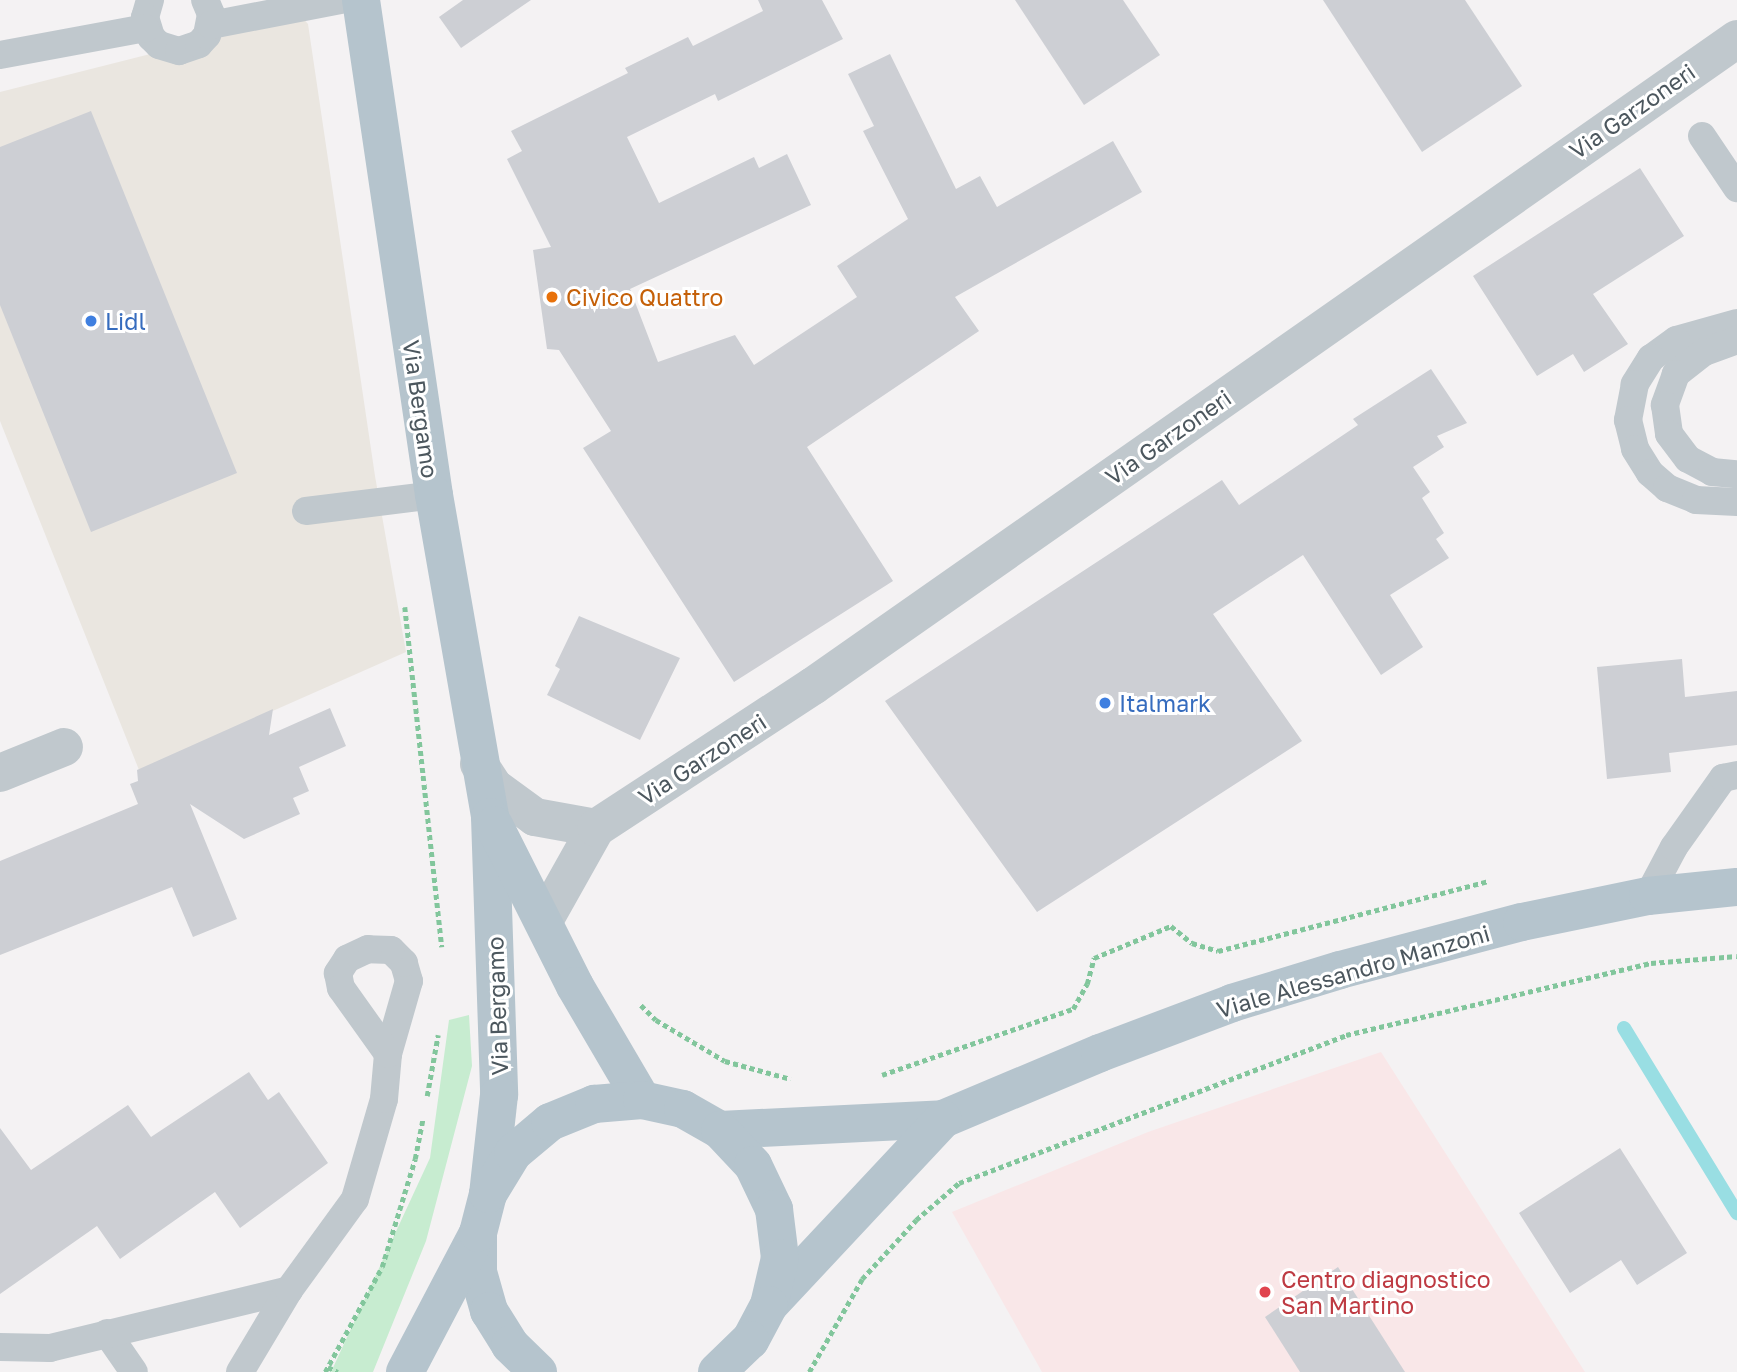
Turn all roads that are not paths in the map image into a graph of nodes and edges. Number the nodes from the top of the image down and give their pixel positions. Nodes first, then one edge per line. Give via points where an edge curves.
1 (150, 0) edge
2 (341, 0) edge
3 (361, 0) edge
4 (208, 12) edge
5 (146, 28) junction
6 (1737, 39) edge
7 (0, 55) edge
8 (1702, 136) dead end
9 (1737, 188) edge
10 (1737, 323) edge
11 (1737, 340) edge
12 (1737, 474) edge
13 (434, 495) junction
14 (1737, 502) edge
15 (306, 511) dead end
16 (64, 747) dead end
17 (479, 764) junction
18 (0, 773) edge
19 (1737, 775) edge
20 (490, 817) junction
21 (596, 828) junction
22 (1737, 887) edge
23 (1648, 896) junction
24 (545, 919) junction
25 (388, 1054) dead end
26 (642, 1100) junction
27 (943, 1119) junction
28 (720, 1130) junction
29 (488, 1194) junction
30 (478, 1233) junction
31 (289, 1290) junction
32 (769, 1306) junction
33 (107, 1333) junction
34 (0, 1349) edge
35 (13, 1372) edge
36 (134, 1372) edge
37 (240, 1372) edge
38 (405, 1372) edge
39 (538, 1372) edge
40 (717, 1372) edge

1 - 5 lane
2 - 4 lane
3 - 13 main road, Via Bergamo
4 - 5 lane via 199,44 179,51 159,45
5 - 7 lane
6 - 21 street, Via Garzoneri via 813,686
8 - 9 lane
10 - 14 lane via 1675,340 1651,358 1634,384 1628,420 1635,449 1650,473 1667,488 1696,500
11 - 12 lane via 1703,352 1676,374 1665,405 1669,434 1688,460 1712,472
13 - 15 lane
13 - 17 main road, Via Bergamo
16 - 18 street
17 - 20 main road, Via Bergamo
17 - 21 street via 494,787 535,817
19 - 23 lane via 1723,778 1674,847
20 - 24 main road, Via Bergamo
20 - 29 main road, Via Bergamo via 499,1095
21 - 24 street, Via Garzoneri
22 - 23 main road, Viale Alessandro Manzoni
23 - 27 main road, Viale Alessandro Manzoni via 1522,922 1244,999
24 - 26 main road, Via Bergamo via 575,986
25 - 31 lane via 383,1099 355,1199
26 - 28 main road via 683,1109
26 - 29 main road via 594,1104 550,1122 513,1153
27 - 28 main road, Viale Alessandro Manzoni
27 - 32 main road, Viale Alessandro Manzoni
28 - 32 main road via 753,1165 774,1209 780,1258
29 - 30 main road
30 - 38 main road
30 - 39 main road via 478,1272 489,1311 510,1345
31 - 33 lane
31 - 37 lane
32 - 40 main road via 750,1340
33 - 34 lane via 50,1348
33 - 36 lane
34 - 35 lane

